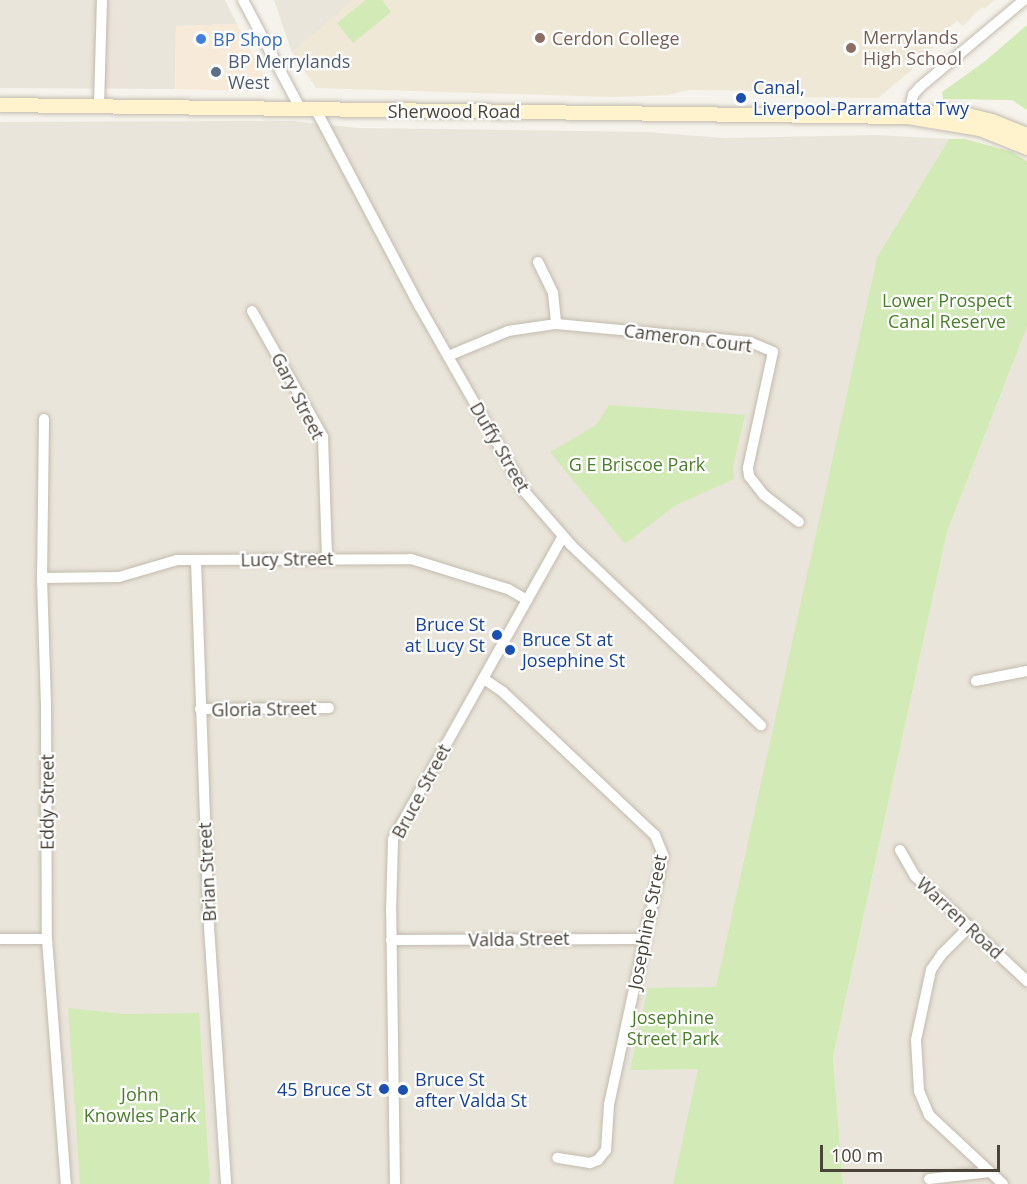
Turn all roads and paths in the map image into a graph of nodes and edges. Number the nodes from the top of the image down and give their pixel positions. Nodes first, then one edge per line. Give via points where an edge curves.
1 (102, 0) edge
2 (243, 0) edge
3 (1024, 0) edge
4 (0, 105) edge
5 (99, 106) junction
6 (301, 110) junction
7 (316, 110) junction
8 (908, 117) junction
9 (1025, 143) edge
10 (538, 262) dead end
11 (252, 311) dead end
12 (556, 324) junction
13 (448, 356) junction
14 (44, 420) dead end
15 (799, 522) dead end
16 (562, 536) junction
17 (327, 558) junction
18 (196, 560) junction
19 (42, 578) junction
20 (527, 600) junction
21 (1027, 671) edge
22 (484, 679) junction
23 (976, 681) dead end
24 (329, 708) dead end
25 (200, 710) junction
26 (761, 725) dead end
27 (900, 850) dead end
28 (970, 927) junction
29 (0, 939) edge
30 (47, 939) junction
31 (392, 939) junction
32 (646, 939) junction
33 (1027, 981) edge
34 (557, 1158) dead end
35 (990, 1172) junction
36 (928, 1179) dead end
37 (66, 1184) edge
38 (226, 1184) edge
39 (395, 1184) edge
40 (1003, 1184) edge

1 - 5 street
2 - 6 street
3 - 8 street via 920,87 913,95
4 - 5 main road, Sherwood Road
5 - 6 main road, Sherwood Road
6 - 7 main road, Sherwood Road
7 - 8 main road, Sherwood Road
7 - 13 street, Duffy Street
8 - 9 main road, Sherwood Road via 960,113 992,121
10 - 12 street via 553,293
11 - 17 street, Gary Street via 323,437
12 - 13 street, Cameron Court via 508,331
12 - 15 street, Cameron Court via 750,342 773,352 749,476 764,495
13 - 16 street, Duffy Street via 520,486
14 - 19 street, Eddy Street
16 - 20 street, Bruce Street
16 - 26 street, Duffy Street
17 - 18 street, Lucy Street
17 - 20 street, Lucy Street via 411,559 508,589
18 - 19 street, Lucy Street via 171,561 118,577
18 - 25 street, Brian Street
19 - 30 street, Eddy Street
20 - 22 street, Bruce Street
21 - 23 street
22 - 31 street, Bruce Street via 393,839
22 - 32 street, Josephine Street via 503,692 658,839 663,862
24 - 25 street, Gloria Street
25 - 38 street, Brian Street via 208,911
27 - 28 street, Warren Road via 915,876
28 - 33 street, Warren Road
28 - 35 street via 931,970 916,1040 916,1065 919,1091 929,1115
29 - 30 street
30 - 37 street, Eddy Street
31 - 32 street, Valda Street
31 - 39 street, Bruce Street
32 - 34 street, Josephine Street via 609,1105 606,1150 590,1163
35 - 36 street
35 - 40 street

